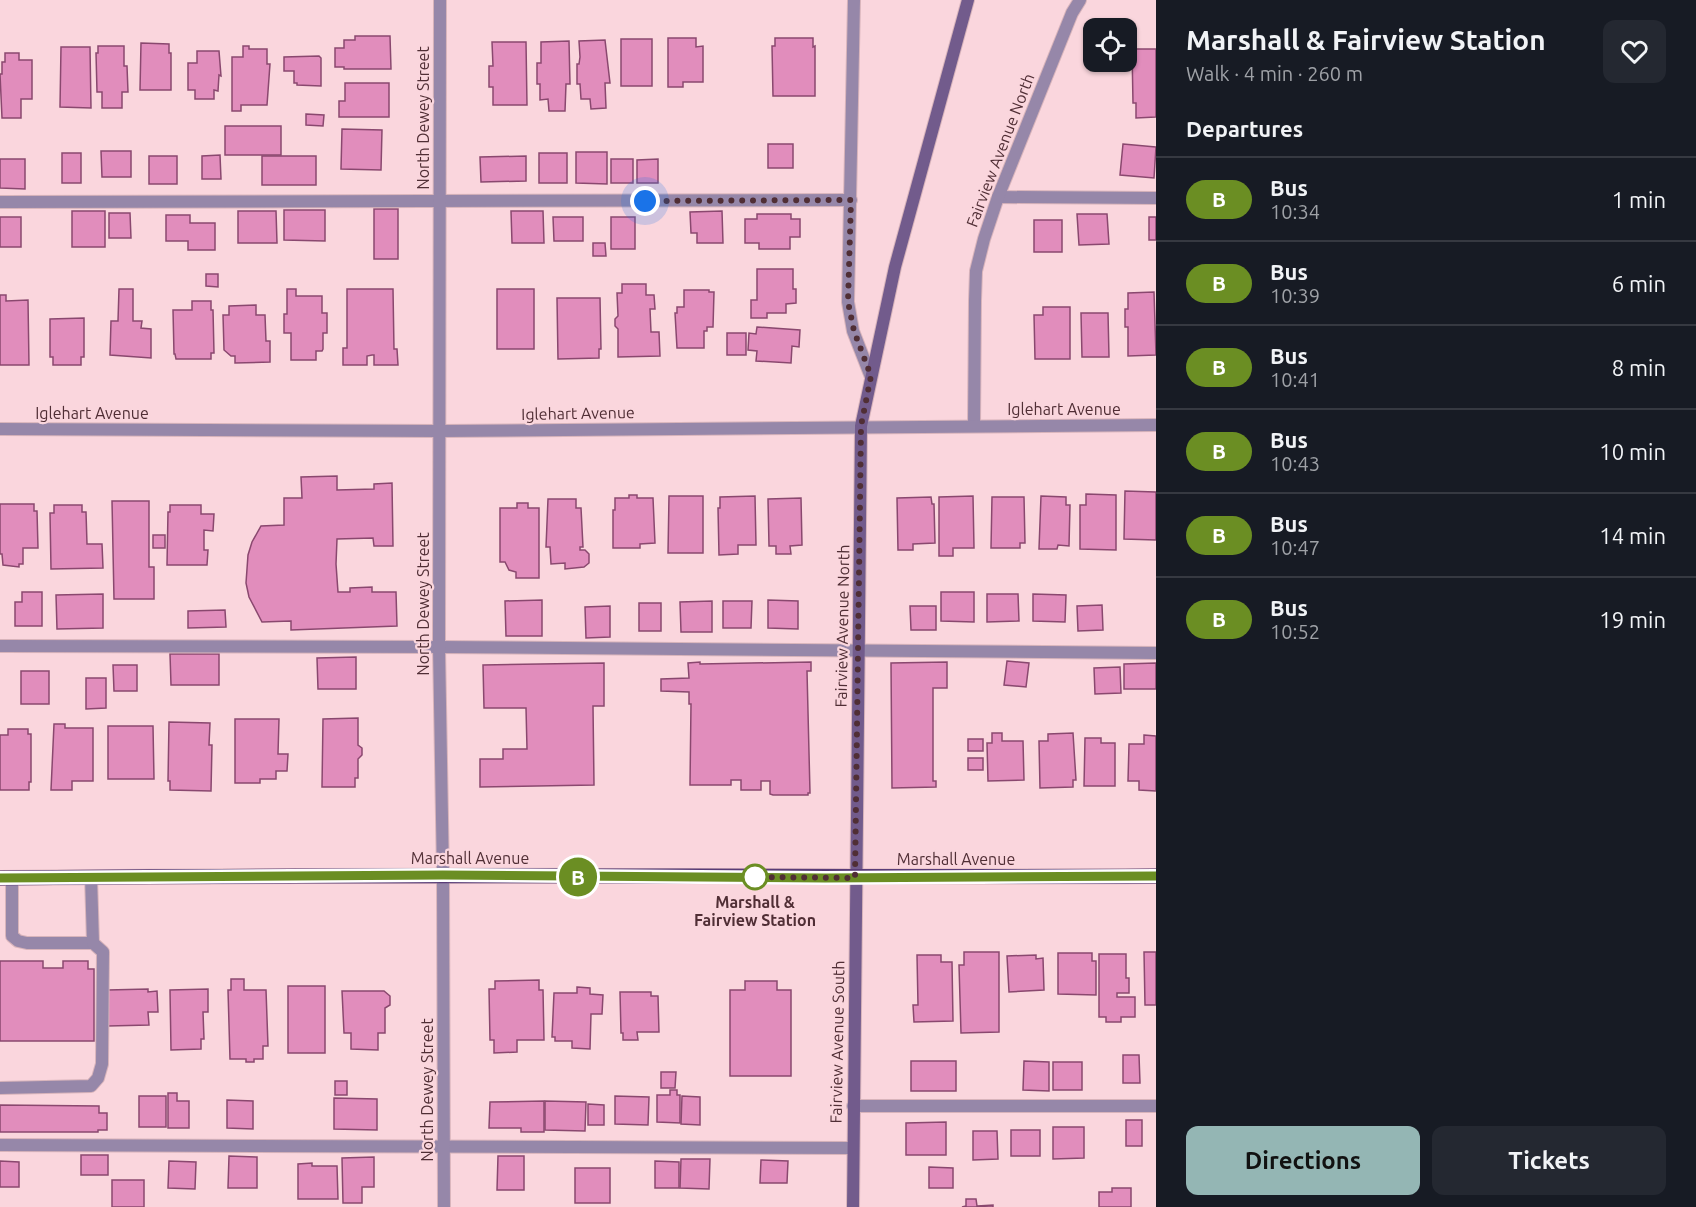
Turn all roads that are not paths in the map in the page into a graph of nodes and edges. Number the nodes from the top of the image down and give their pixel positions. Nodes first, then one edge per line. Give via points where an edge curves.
1 (440, 0) edge
2 (854, 0) edge
3 (968, 0) edge
4 (1080, 0) edge
5 (998, 196) junction
6 (1156, 198) edge
7 (851, 200) junction
8 (440, 201) junction
9 (0, 202) edge
10 (871, 376) junction
11 (1156, 425) edge
12 (861, 426) junction
13 (974, 426) junction
14 (0, 429) edge
15 (440, 431) junction
16 (0, 646) edge
17 (439, 647) junction
18 (858, 650) junction
19 (1156, 653) edge
20 (443, 875) junction
21 (1156, 876) edge
22 (91, 877) junction
23 (6, 878) edge
24 (855, 878) junction
25 (93, 943) junction
26 (0, 1088) edge
27 (853, 1106) junction
28 (1156, 1106) edge
29 (0, 1145) edge
30 (444, 1145) junction
31 (853, 1148) junction
32 (444, 1207) edge
33 (853, 1207) edge

1 - 8 street, North Dewey Street
2 - 7 street
3 - 10 street, Fairview Avenue North via 895,267
4 - 5 street, Fairview Avenue North
5 - 6 street
5 - 13 street, Fairview Avenue North via 976,271
7 - 8 street
7 - 10 street via 848,302
8 - 9 street
8 - 15 street, North Dewey Street
10 - 12 street, Fairview Avenue North
11 - 13 street, Iglehart Avenue
12 - 13 street, Iglehart Avenue
12 - 15 street, Iglehart Avenue
12 - 18 street, Fairview Avenue North
14 - 15 street, Iglehart Avenue
15 - 17 street, North Dewey Street
16 - 17 street
17 - 18 street
17 - 20 street, North Dewey Street
18 - 19 street
18 - 24 street, Fairview Avenue North
20 - 22 main road, Marshall Avenue
20 - 24 main road, Marshall Avenue
20 - 30 street, North Dewey Street
21 - 24 main road, Marshall Avenue
22 - 23 main road, Marshall Avenue
22 - 25 street
23 - 25 street via 12,936 18,941
24 - 27 street, Fairview Avenue South
25 - 26 street via 103,952 102,1064 98,1078 91,1086
27 - 28 street
27 - 31 street, Fairview Avenue South
29 - 30 street
30 - 31 street
30 - 32 street, North Dewey Street
31 - 33 street, Fairview Avenue South

